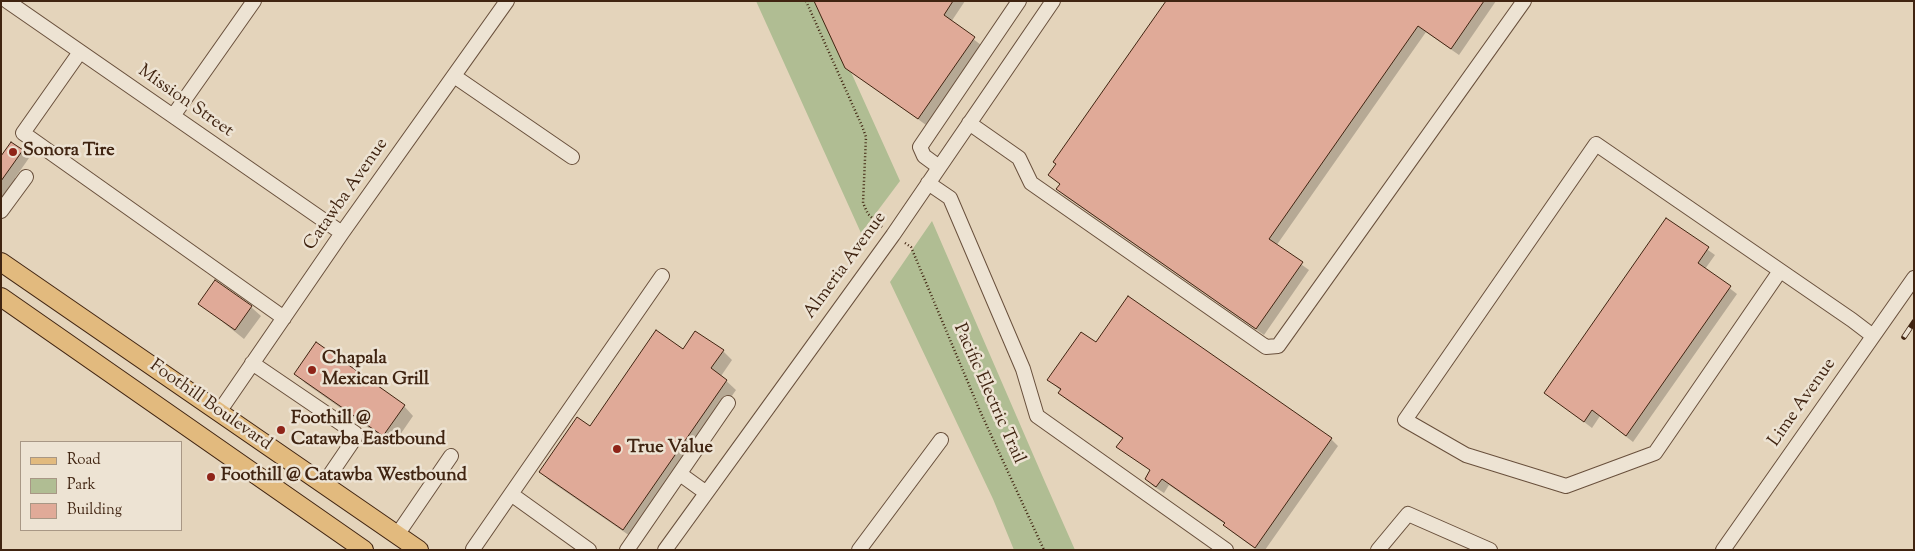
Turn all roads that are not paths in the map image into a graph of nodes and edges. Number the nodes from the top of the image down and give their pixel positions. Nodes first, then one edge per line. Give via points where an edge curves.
1 (7, 1) edge
2 (254, 1) edge
3 (508, 1) edge
4 (1019, 1) edge
5 (1524, 1) edge
6 (1046, 4) edge
7 (80, 52) junction
8 (454, 76) junction
9 (173, 116) junction
10 (969, 123) junction
11 (572, 157) dead end
12 (939, 167) junction
13 (26, 177) dead end
14 (928, 183) junction
15 (1, 211) edge
16 (342, 233) junction
17 (1, 262) edge
18 (1780, 271) junction
19 (662, 276) dead end
20 (1914, 278) edge
21 (1, 297) edge
22 (284, 318) junction
23 (1873, 336) junction
24 (252, 363) junction
25 (728, 403) dead end
26 (219, 412) junction
27 (940, 440) dead end
28 (451, 456) dead end
29 (680, 474) junction
30 (323, 485) junction
31 (705, 492) junction
32 (511, 494) junction
33 (397, 535) junction
34 (667, 549) edge
35 (364, 550) edge
36 (419, 550) edge
37 (473, 550) edge
38 (589, 550) edge
39 (627, 550) edge
40 (859, 550) edge
41 (1226, 550) edge
42 (1378, 550) edge
43 (1490, 550) edge
44 (1723, 550) edge

1 - 7 street, Mission Street
2 - 9 street
3 - 8 street, Catawba Avenue
4 - 12 street via 920,147 924,156
5 - 10 street via 1278,346 1266,347 1031,183 1019,158
6 - 10 street, Almeria Avenue
7 - 9 street, Mission Street
7 - 22 street via 23,133
8 - 11 street
8 - 16 street, Catawba Avenue
9 - 16 street, Mission Street
10 - 12 street, Almeria Avenue
12 - 14 street, Almeria Avenue
13 - 15 street
14 - 31 street, Almeria Avenue
14 - 41 street via 950,198 1023,369 1037,416
16 - 22 street, Catawba Avenue
17 - 26 main road, Foothill Boulevard
18 - 18 street via 1596,144 1405,420 1466,455 1566,486 1655,453
18 - 23 street
19 - 32 street
20 - 23 street, Lime Avenue
21 - 35 main road, Foothill Boulevard
22 - 24 street, Catawba Avenue
23 - 44 street, Lime Avenue
24 - 26 street, Catawba Avenue
24 - 30 street via 355,433 355,438
25 - 29 street
26 - 30 main road, Foothill Boulevard
27 - 40 street
28 - 33 street
29 - 31 street
29 - 39 street
30 - 33 main road, Foothill Boulevard
31 - 34 street, Almeria Avenue
32 - 37 street
32 - 38 street
33 - 36 main road, Foothill Boulevard
42 - 43 street via 1408,514

